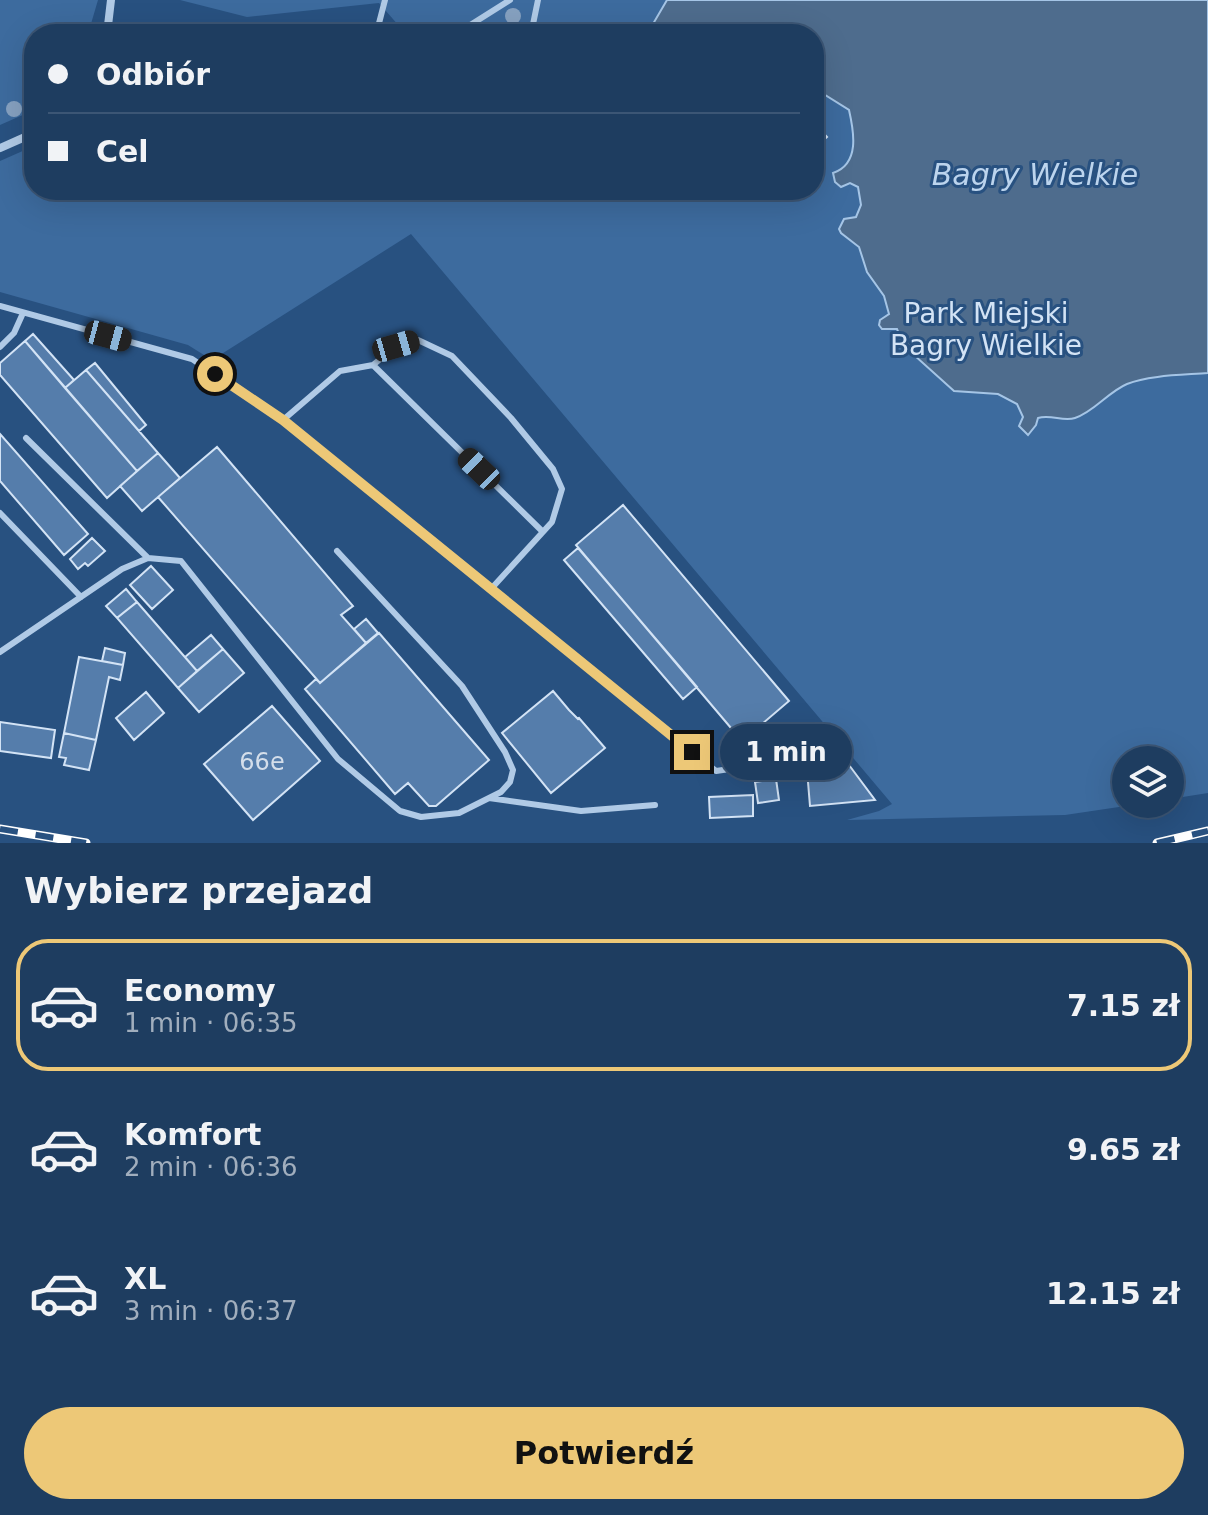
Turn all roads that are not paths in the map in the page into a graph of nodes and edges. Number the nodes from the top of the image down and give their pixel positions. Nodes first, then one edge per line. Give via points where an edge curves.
1 (111, 0) edge
2 (385, 0) edge
3 (510, 0) edge
4 (538, 0) edge
5 (108, 24) edge
6 (379, 24) edge
7 (472, 24) edge
8 (533, 24) edge
9 (24, 137) edge
10 (0, 148) edge
11 (0, 306) edge
12 (23, 313) junction
13 (0, 347) edge
14 (373, 365) junction
15 (283, 420) junction
16 (26, 438) dead end
17 (0, 513) edge
18 (543, 532) junction
19 (337, 551) dead end
20 (148, 558) junction
21 (491, 589) junction
22 (81, 597) junction
23 (0, 652) edge
24 (813, 757) dead end
25 (489, 798) junction
26 (655, 805) dead end

1 - 5 street
2 - 6 lane
3 - 7 lane
4 - 8 lane
9 - 10 street
11 - 12 lane
12 - 13 lane
12 - 15 lane via 192,359
14 - 15 lane via 340,371
14 - 18 lane
14 - 18 lane via 396,346 418,340 452,356 553,469 562,489 552,522
15 - 21 lane
16 - 20 lane
17 - 22 lane
18 - 21 lane
19 - 25 lane via 462,686 505,752 513,770 510,782
20 - 22 lane
20 - 25 lane via 181,561 338,759 400,811 421,817 459,813
21 - 24 lane via 716,771
22 - 23 lane
25 - 26 lane via 581,811

